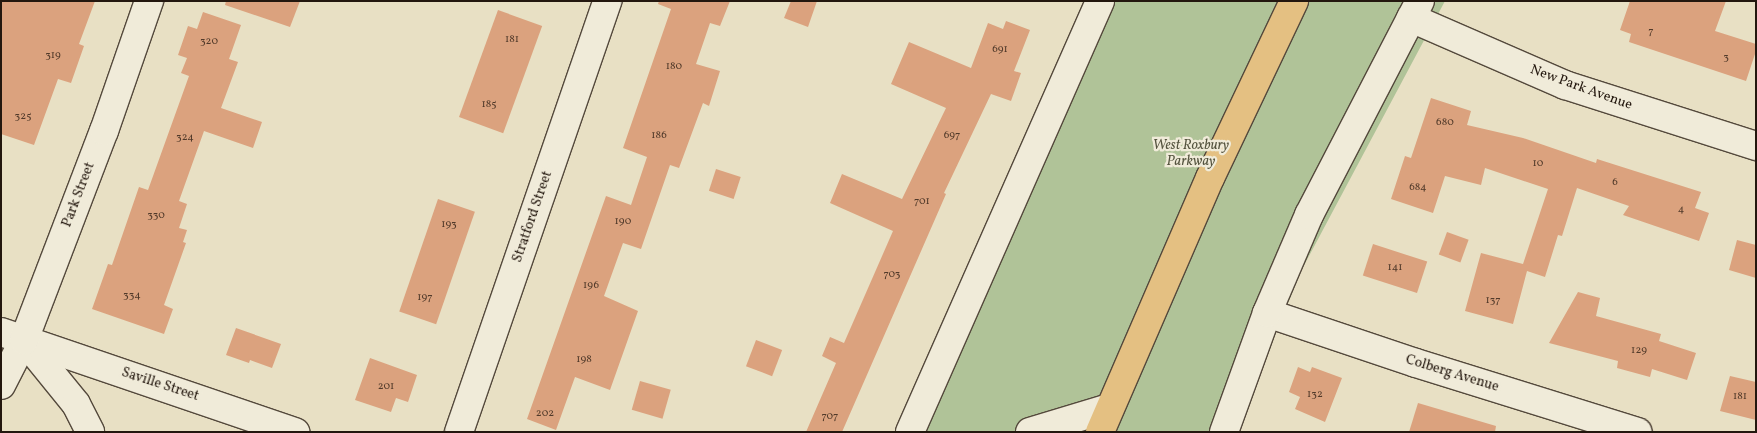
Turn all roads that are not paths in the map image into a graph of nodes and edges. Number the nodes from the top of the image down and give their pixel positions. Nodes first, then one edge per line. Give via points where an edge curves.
1 (149, 1) edge
2 (607, 1) edge
3 (1100, 1) edge
4 (1294, 1) edge
5 (1416, 10) edge
6 (1756, 146) edge
7 (1268, 313) junction
8 (13, 336) edge
9 (1, 385) edge
10 (1105, 420) edge
11 (90, 432) edge
12 (295, 432) edge
13 (459, 432) edge
14 (910, 432) edge
15 (1030, 432) edge
16 (1224, 432) edge
17 (1637, 432) edge

1 - 8 street, Park Street via 104,131
2 - 13 street, Stratford Street
3 - 14 street
4 - 10 main road via 1210,178
5 - 6 street, New Park Avenue via 1565,85
5 - 7 street via 1309,215
7 - 16 street
7 - 17 street, Colberg Avenue
8 - 9 street, Park Street
8 - 11 street via 76,404
8 - 12 street, Saville Street
10 - 15 street

